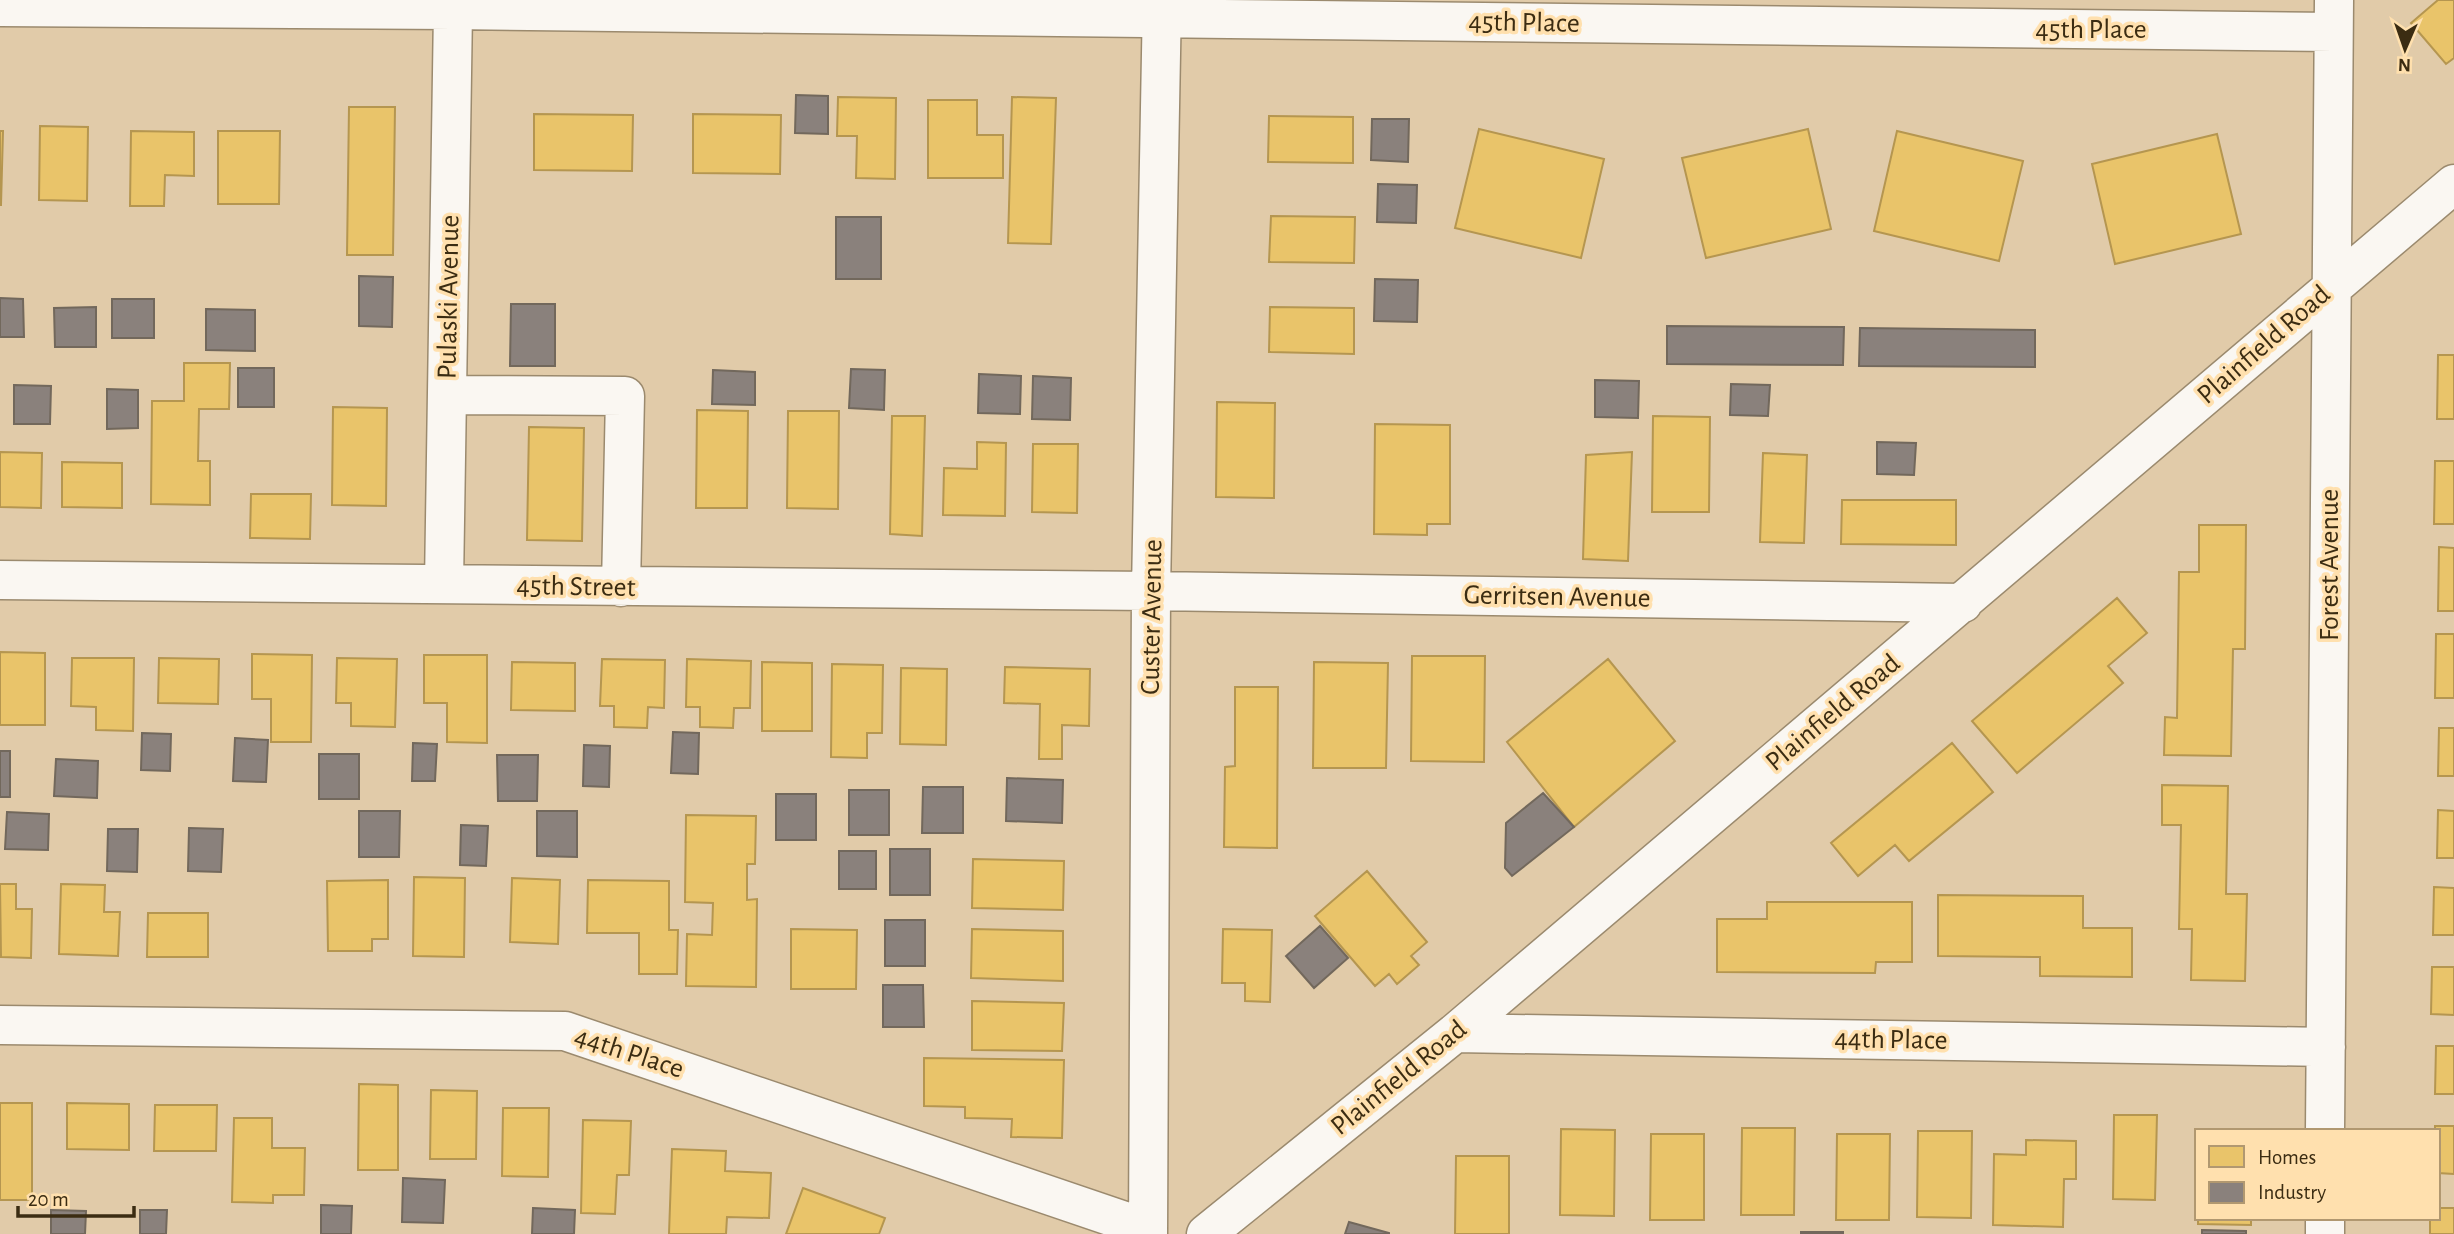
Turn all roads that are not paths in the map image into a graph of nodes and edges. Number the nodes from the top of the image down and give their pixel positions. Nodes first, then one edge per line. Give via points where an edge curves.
1 (386, 5) edge
2 (0, 7) edge
3 (453, 10) junction
4 (1162, 10) edge
5 (1753, 13) edge
6 (2334, 16) edge
7 (2454, 184) edge
8 (2332, 287) junction
9 (447, 395) junction
10 (0, 580) edge
11 (444, 584) junction
12 (621, 587) junction
13 (1151, 590) junction
14 (1963, 603) junction
15 (0, 1025) edge
16 (1455, 1033) junction
17 (2326, 1047) junction
18 (2325, 1129) edge
19 (1148, 1232) edge
20 (1206, 1234) edge

1 - 2 street, 45th Place
1 - 3 street, 45th Place
3 - 4 street, 45th Place
3 - 9 street, Pulaski Avenue
4 - 5 street, 45th Place
4 - 13 street, Custer Avenue
5 - 6 street, 45th Place
6 - 8 street, Forest Avenue
7 - 8 street, Plainfield Road
8 - 14 street, Plainfield Road
8 - 17 street, Forest Avenue
9 - 11 street, Pulaski Avenue
9 - 12 street via 625,396
10 - 11 street, 45th Street
11 - 12 street, 45th Street
12 - 13 street, 45th Street
13 - 14 street, Gerritsen Avenue
13 - 19 street, Custer Avenue
14 - 16 street, Plainfield Road
15 - 19 street, 44th Place via 565,1031
16 - 17 street, 44th Place
16 - 20 street, Plainfield Road
17 - 18 street, Forest Avenue

